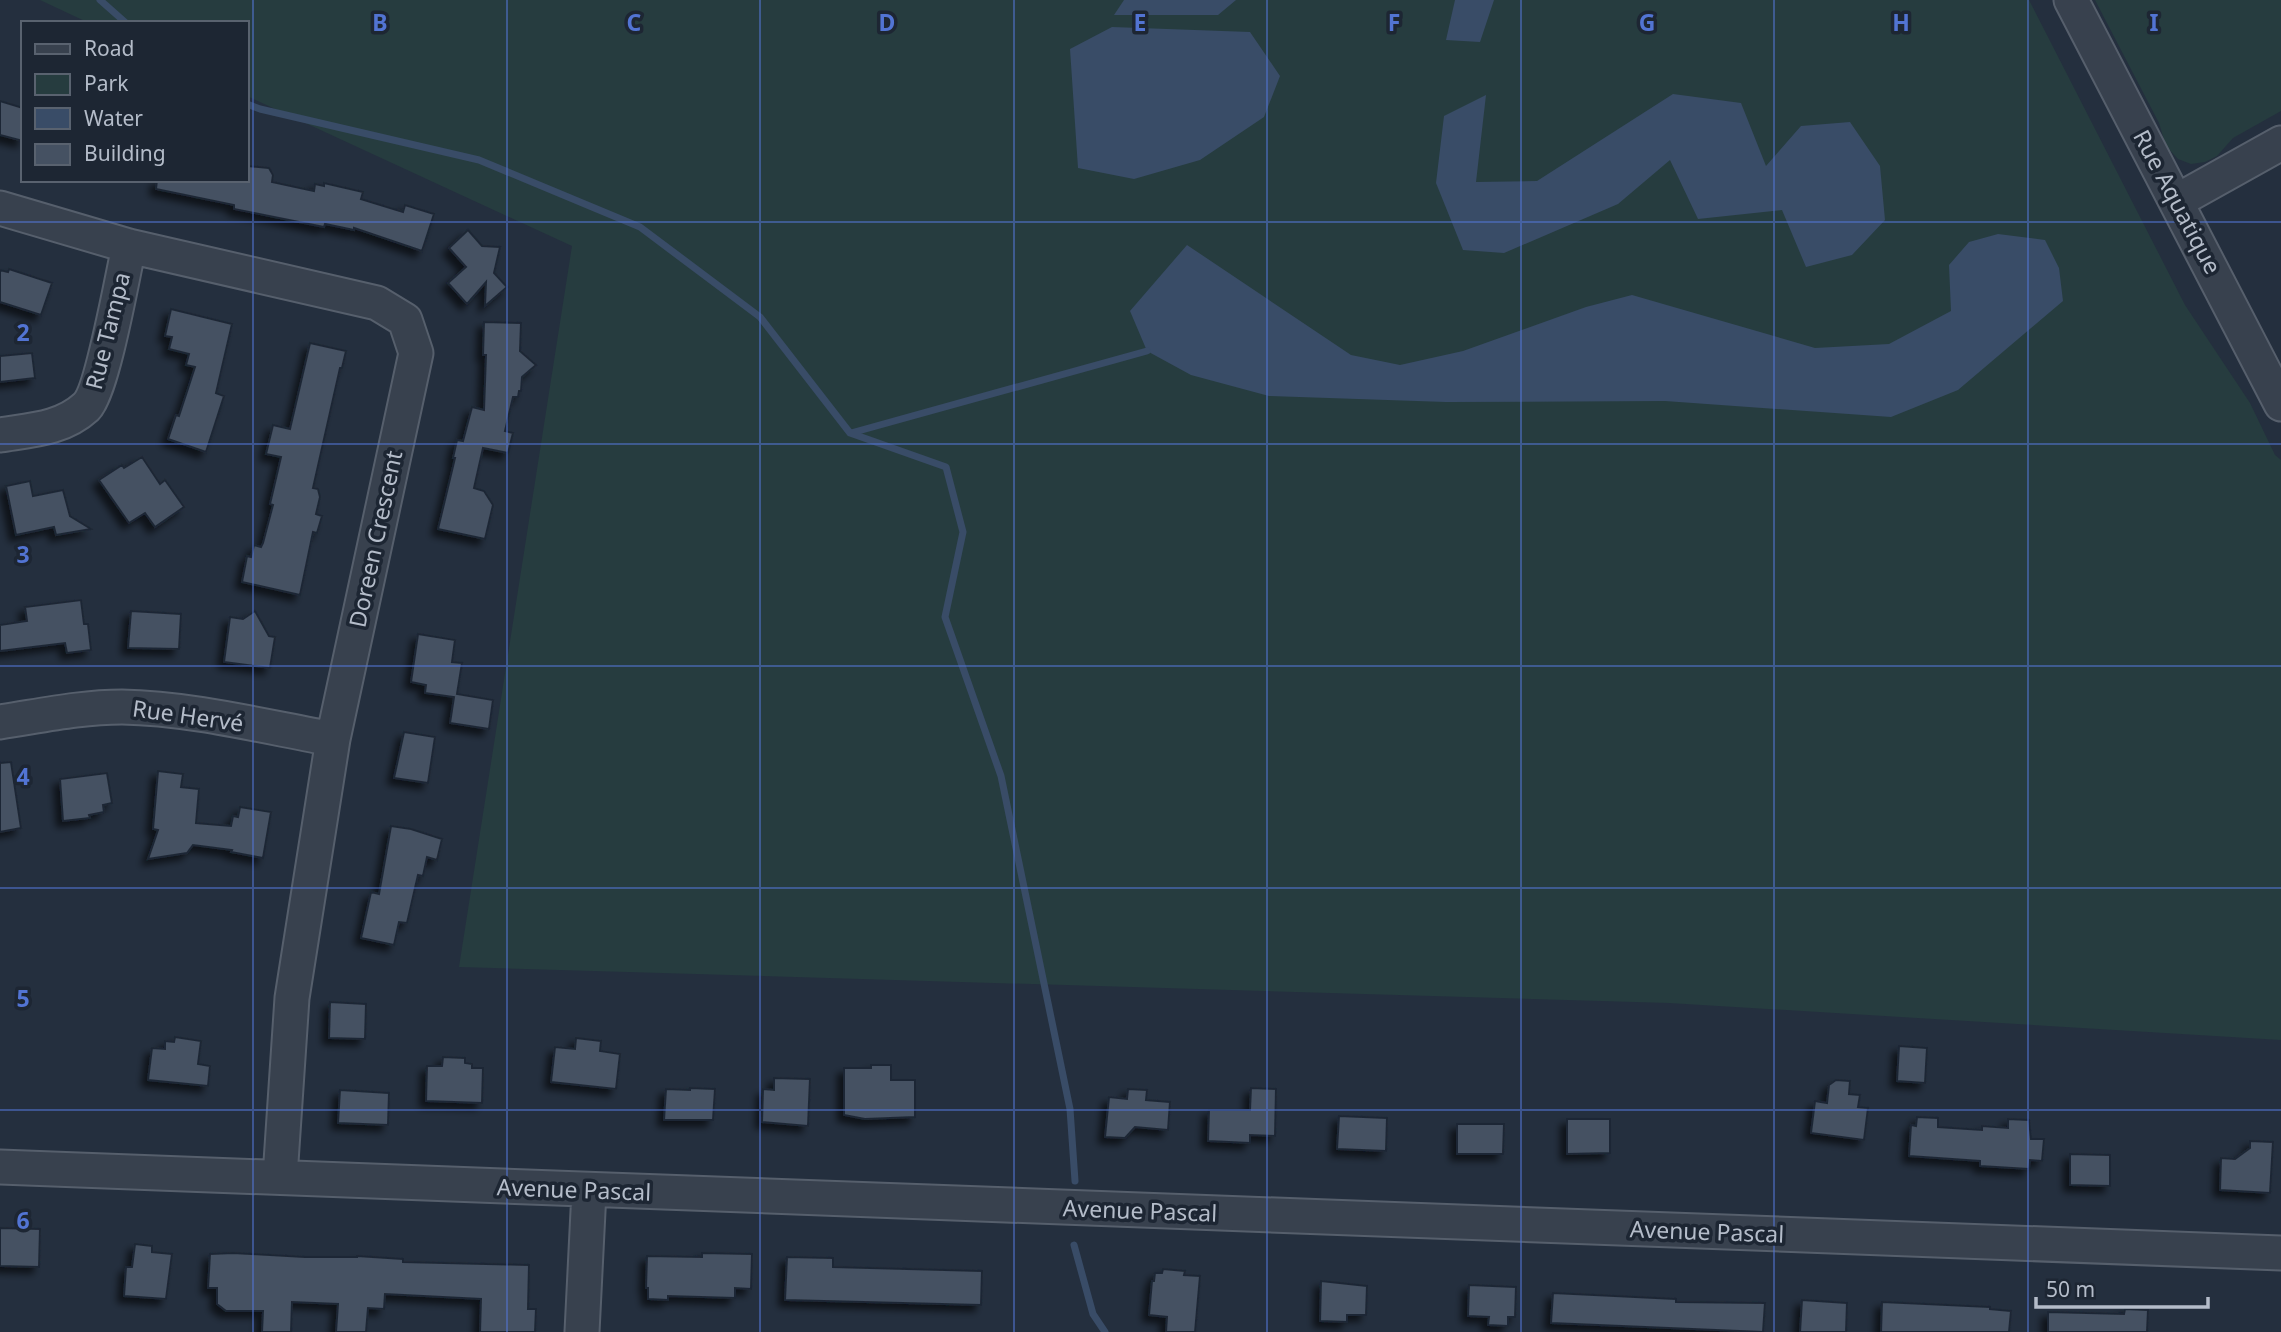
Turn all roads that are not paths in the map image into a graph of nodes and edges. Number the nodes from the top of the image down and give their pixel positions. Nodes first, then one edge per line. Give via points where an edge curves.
1 (2071, 0) edge
2 (2281, 143) edge
3 (2177, 201) junction
4 (0, 208) edge
5 (129, 246) junction
6 (2281, 404) edge
7 (0, 435) edge
8 (0, 722) edge
9 (333, 739) junction
10 (0, 1167) edge
11 (279, 1177) junction
12 (589, 1191) junction
13 (2281, 1253) edge
14 (582, 1332) edge

1 - 3 street, Rue Aquatique
2 - 3 street
3 - 6 street, Rue Aquatique
4 - 5 street, Doreen Crescent
5 - 7 street, Rue Tampa via 101,374 88,406 56,426
5 - 9 street, Doreen Crescent via 377,303 405,320 416,353
8 - 9 street, Rue Hervé via 86,709 159,708
9 - 11 street, Doreen Crescent via 292,998
10 - 11 street, Avenue Pascal
11 - 12 street, Avenue Pascal
12 - 13 street, Avenue Pascal
12 - 14 street

